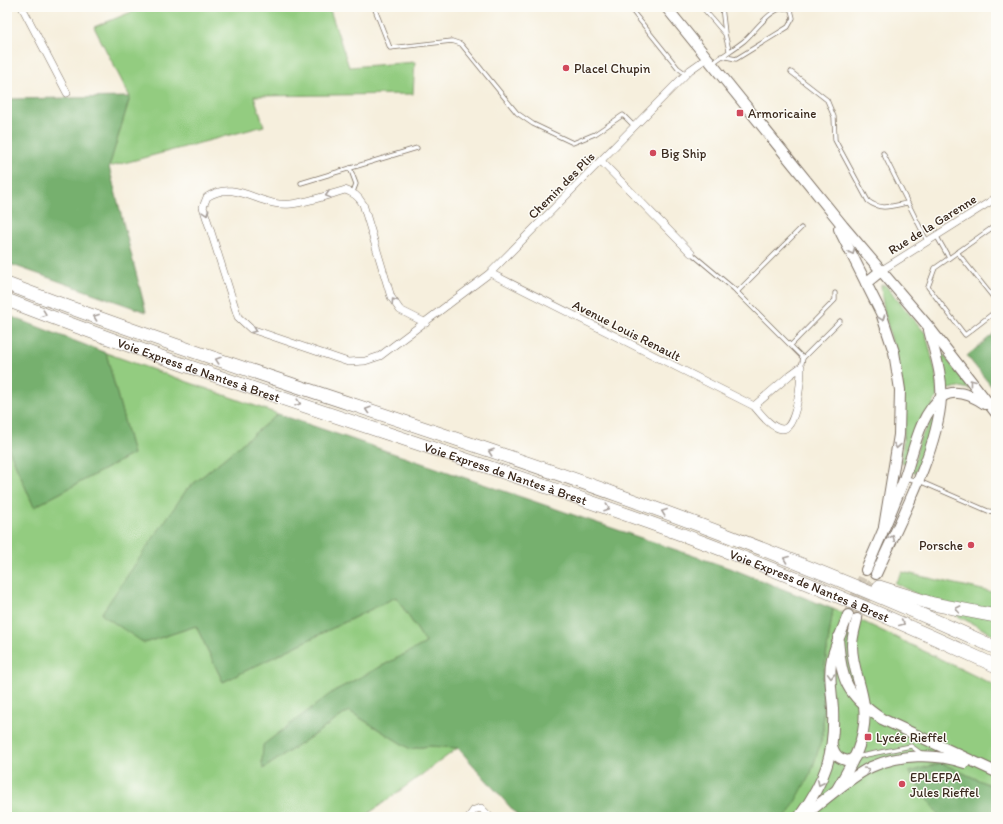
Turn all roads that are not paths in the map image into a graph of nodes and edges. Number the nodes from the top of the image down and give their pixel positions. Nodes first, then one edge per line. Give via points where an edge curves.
1 (22, 7) edge
2 (374, 7) edge
3 (629, 7) edge
4 (666, 7) edge
5 (702, 7) edge
6 (722, 7) edge
7 (725, 34) junction
8 (729, 50) junction
9 (721, 56) junction
10 (710, 61) junction
11 (791, 72) dead end
12 (686, 74) junction
13 (67, 93) dead end
14 (635, 127) junction
15 (417, 148) dead end
16 (883, 153) dead end
17 (602, 162) junction
18 (350, 168) junction
19 (301, 183) dead end
20 (809, 184) junction
21 (353, 192) junction
22 (996, 198) edge
23 (907, 203) junction
24 (996, 225) edge
25 (801, 228) dead end
26 (936, 235) junction
27 (927, 241) junction
28 (692, 252) joint
29 (957, 252) junction
30 (949, 258) junction
31 (882, 270) junction
32 (490, 273) junction
33 (866, 282) junction
34 (7, 284) edge
35 (737, 292) junction
36 (834, 293) dead end
37 (7, 300) edge
38 (996, 301) edge
39 (996, 311) edge
40 (840, 321) dead end
41 (426, 323) junction
42 (928, 326) junction
43 (791, 345) junction
44 (803, 358) junction
45 (802, 368) junction
46 (942, 398) junction
47 (754, 406) junction
48 (996, 414) edge
49 (904, 478) junction
50 (917, 481) junction
51 (996, 512) edge
52 (884, 527) junction
53 (866, 570) tunnel mouth
54 (822, 573) junction
55 (876, 574) tunnel mouth
56 (996, 616) edge
57 (838, 638) junction
58 (996, 648) edge
59 (996, 666) edge
60 (864, 707) junction
61 (832, 746) junction
62 (854, 757) junction
63 (928, 757) junction
64 (981, 765) junction
65 (996, 772) edge
66 (834, 792) junction
67 (469, 817) edge
68 (490, 817) edge
69 (799, 817) edge
70 (803, 817) edge

1 - 13 street
2 - 14 lane via 390,48 452,41 461,44 517,113 572,143 595,134 623,115
3 - 12 lane via 678,68
4 - 10 main road
5 - 7 lane
6 - 7 lane
7 - 8 lane
8 - 9 lane
8 - 9 lane via 744,41 776,11 786,7 791,10 794,18 788,27 736,59
9 - 10 lane
10 - 12 street, Chemin des Plis
10 - 20 main road
11 - 23 lane via 827,100 834,117 835,140 868,201 885,208
12 - 14 street, Chemin des Plis
14 - 17 street, Chemin des Plis
15 - 18 lane
16 - 23 lane
17 - 28 street
17 - 32 street, Chemin des Plis
18 - 19 lane
18 - 21 lane via 356,184
20 - 31 main road
20 -> 33 main road via 844,237
41 -> 21 street via 400,310 391,297 363,204
21 -> 41 street, Chemin des Plis via 345,190 291,204 274,204 230,189 216,191 207,197 203,207 238,317 251,329 348,362 365,361 380,356
22 - 26 street, Rue de la Garenne
23 - 27 lane
24 - 29 lane
25 - 35 lane
26 - 27 street, Rue de la Garenne
26 - 30 lane
27 - 31 street, Rue de la Garenne
28 - 35 lane
29 - 30 lane
29 - 38 lane
30 - 39 lane via 935,268 928,287 965,334
31 - 33 main road
31 - 42 main road
32 - 41 street, Chemin des Plis
32 - 47 street, Avenue Louis Renault
33 -> 52 main road via 881,313 894,352 900,390 899,435
54 -> 34 highway, Voie Express de Nantes à Brest via 619,495 212,358
35 - 43 lane
36 - 43 lane via 835,300
37 -> 59 highway, Voie Express de Nantes à Brest via 225,379 656,525 822,590
40 - 44 lane
42 - 46 main road via 938,363
48 -> 42 main road
43 - 44 lane
44 - 45 lane
45 - 47 street
45 - 47 street, Avenue Louis Renault via 796,407 790,425 785,429 775,427
46 - 48 main road via 960,393 973,395
46 - 49 main road via 930,410
46 - 50 main road via 934,435
49 - 50 lane
49 - 52 main road
50 - 51 lane
55 -> 50 main road
52 - 53 main road
56 -> 54 highway via 907,597 836,571
54 - 58 highway, Voie Express de Nantes à Brest
57 - 60 main road via 843,675 848,687
57 - 60 main road via 853,617 852,646 855,671
57 -> 61 main road via 832,658 830,680 834,732
60 - 62 main road via 863,729
60 - 64 main road via 882,719
61 - 62 main road via 841,760 849,761
61 -> 69 main road via 824,776
62 - 63 lane via 911,746
62 - 66 main road
63 - 64 main road via 956,760 977,768
66 -> 63 main road via 870,768 902,757
64 - 65 main road
66 - 70 main road
67 - 68 street via 474,810 481,808

